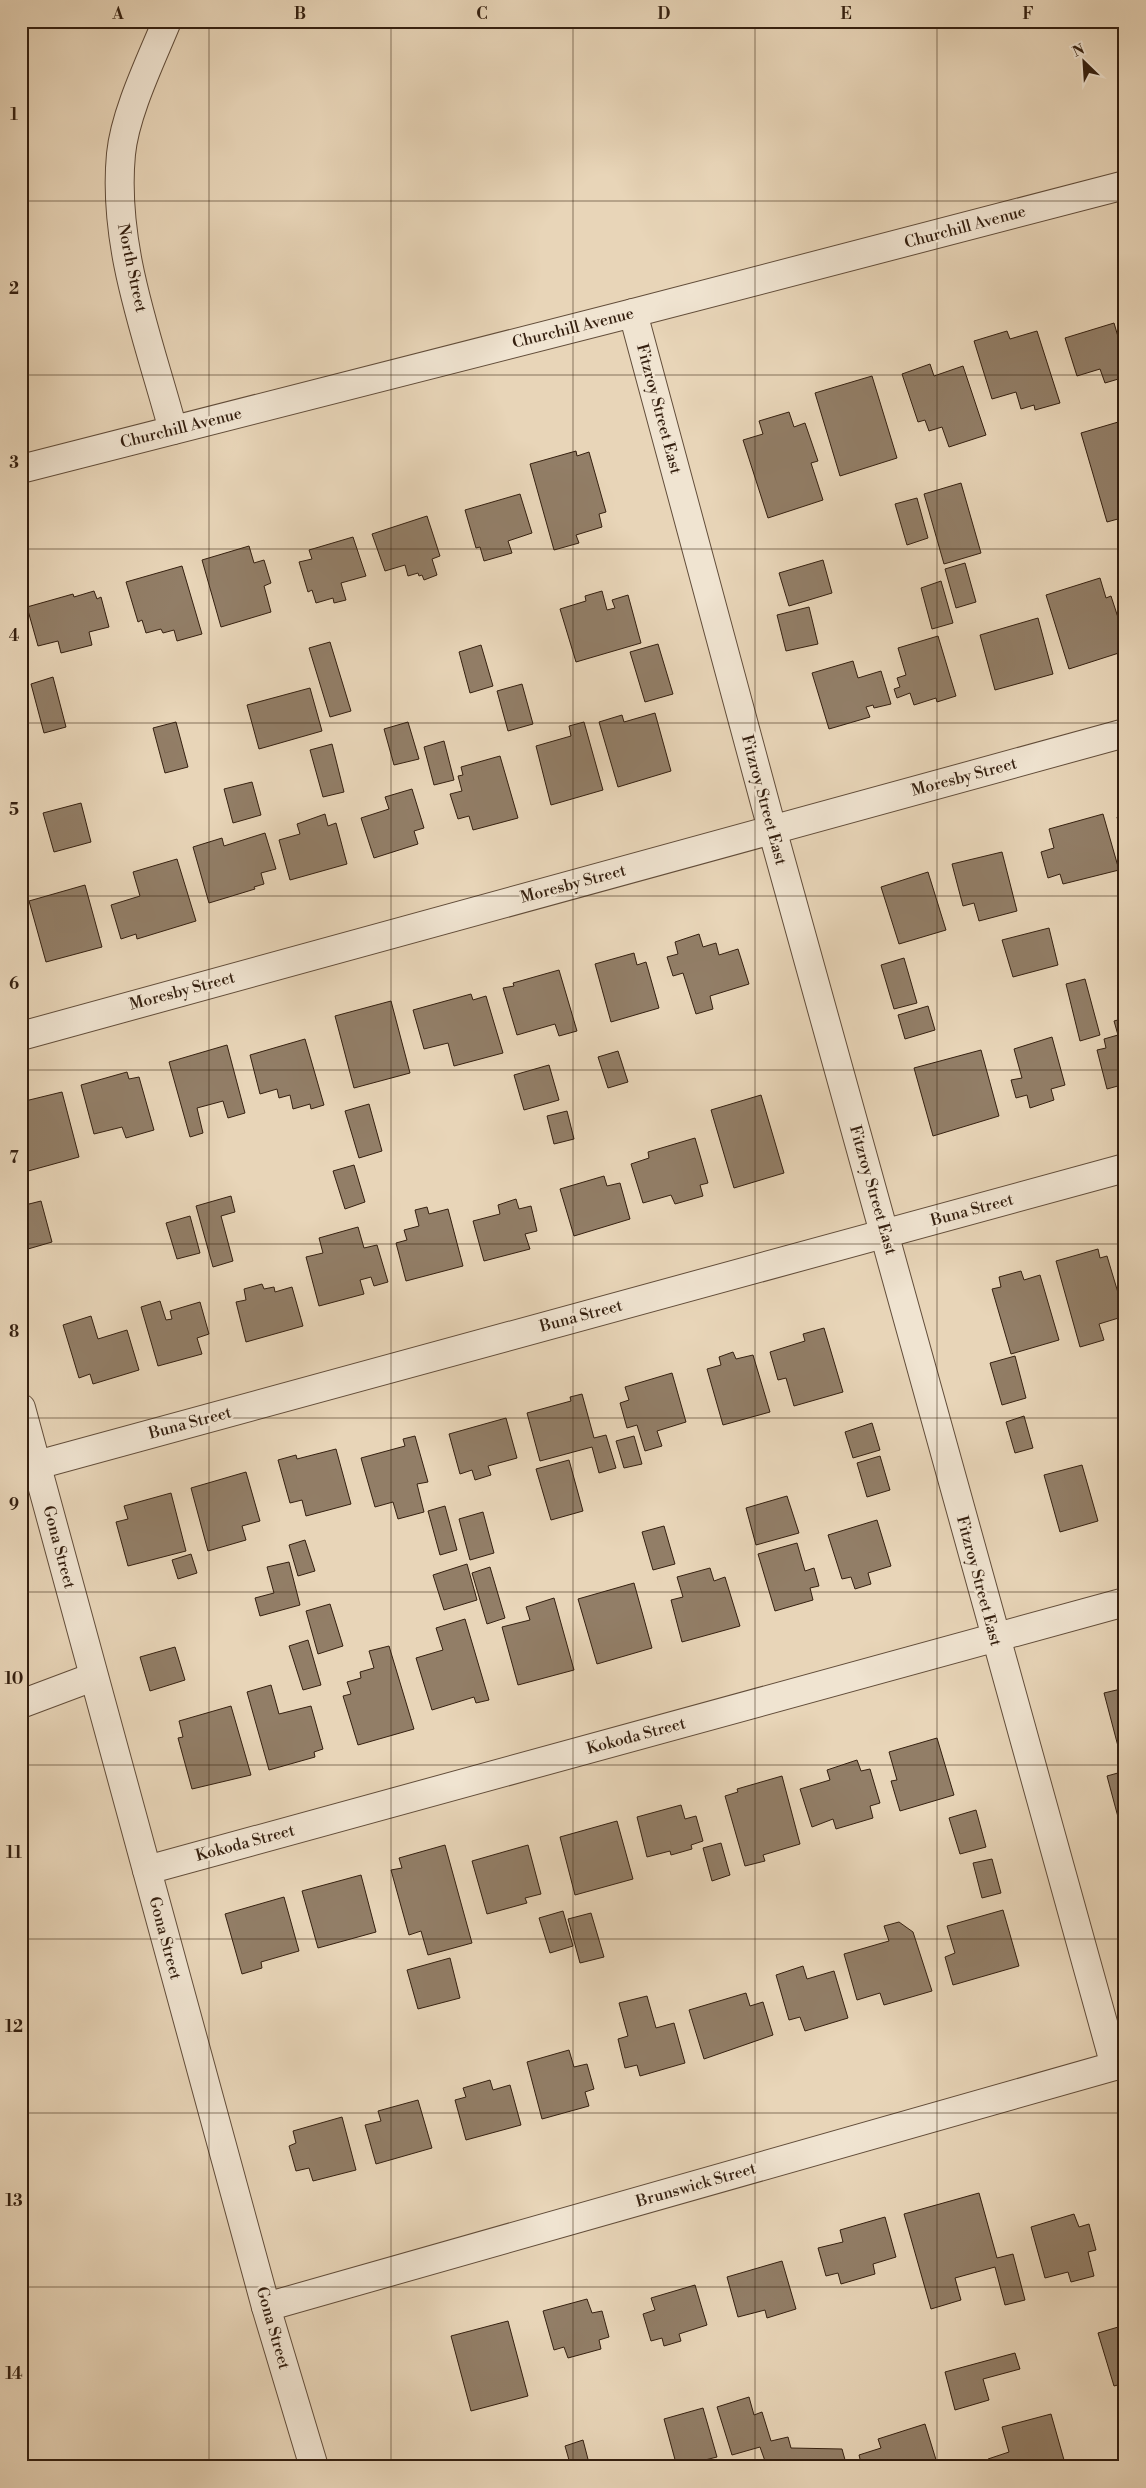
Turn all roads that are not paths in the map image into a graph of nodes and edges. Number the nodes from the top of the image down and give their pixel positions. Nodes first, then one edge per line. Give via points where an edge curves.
1 (167, 21) edge
2 (1125, 185) edge
3 (633, 314) junction
4 (173, 430) junction
5 (21, 469) edge
6 (1125, 733) edge
7 (772, 829) junction
8 (21, 1036) edge
9 (1125, 1168) edge
10 (885, 1233) junction
11 (21, 1408) edge
12 (37, 1465) junction
13 (1125, 1602) edge
14 (995, 1637) junction
15 (93, 1676) junction
16 (21, 1704) edge
17 (147, 1870) junction
18 (1120, 2064) edge
19 (266, 2307) junction
20 (314, 2467) edge

1 - 4 street, North Street via 127,127 121,153 120,211 128,264
2 - 3 street, Churchill Avenue
3 - 4 street, Churchill Avenue
3 - 7 street, Fitzroy Street East
4 - 5 street, Churchill Avenue
6 - 7 street, Moresby Street
7 - 8 street, Moresby Street
7 - 10 street, Fitzroy Street East
9 - 10 street, Buna Street
10 - 12 street, Buna Street
10 - 14 street, Fitzroy Street East
11 - 12 street, Gona Street
12 - 15 street, Gona Street
13 - 14 street, Kokoda Street
14 - 17 street, Kokoda Street
14 - 18 street, Fitzroy Street East
15 - 16 street
15 - 17 street, Gona Street
17 - 19 street, Gona Street
18 - 19 street, Brunswick Street
19 - 20 street, Gona Street

